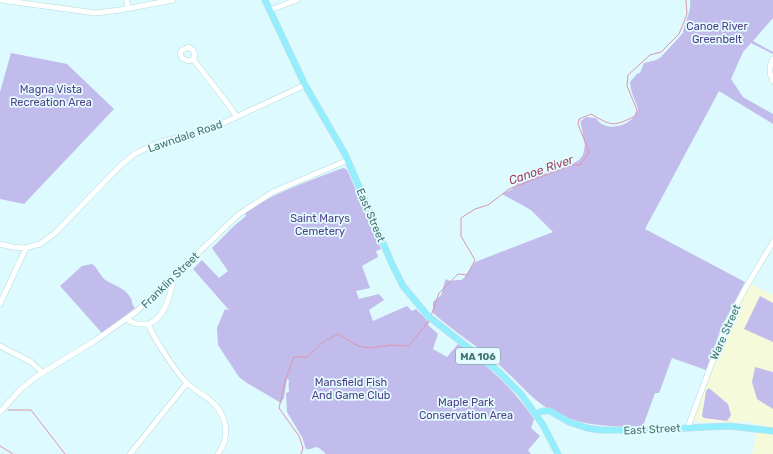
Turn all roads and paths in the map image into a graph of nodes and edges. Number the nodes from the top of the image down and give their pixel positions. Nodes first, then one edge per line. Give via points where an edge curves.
1 (1, 0) edge
2 (127, 0) edge
3 (174, 0) edge
4 (265, 0) edge
5 (297, 0) edge
6 (128, 8) junction
7 (270, 10) junction
8 (193, 59) dead end
9 (773, 59) edge
10 (773, 81) edge
11 (305, 85) junction
12 (237, 117) junction
13 (348, 160) junction
14 (773, 242) edge
15 (0, 244) edge
16 (26, 248) junction
17 (174, 276) junction
18 (0, 304) edge
19 (126, 319) junction
20 (148, 324) junction
21 (0, 346) edge
22 (42, 372) junction
23 (187, 383) junction
24 (0, 412) edge
25 (535, 414) junction
26 (688, 427) junction
27 (773, 431) edge
28 (130, 454) edge
29 (218, 454) edge
30 (558, 454) edge

1 - 6 street via 90,13
2 - 6 street
3 - 6 street
4 - 7 main road, East Street / MA 106
5 - 7 street
7 - 11 main road, East Street / MA 106
8 - 12 street
9 - 10 street via 770,68
11 - 12 street, Lawndale Road
11 - 13 main road, East Street / MA 106
12 - 16 street, Lawndale Road via 208,130 161,142 136,153 120,165 47,240
13 - 17 street, Franklin Street via 255,202
13 - 25 main road, East Street / MA 106 via 396,274 411,296 430,318 492,366 521,394
14 - 26 street, Ware Street via 726,325
15 - 16 street, Lawndale Road
16 - 18 street
17 - 19 street, Franklin Street via 146,304
17 - 20 street via 162,313
19 - 20 street via 136,324
19 - 22 street, Franklin Street
20 - 23 street via 152,334
21 - 22 street via 31,362
22 - 24 street, Franklin Street via 20,390
23 - 28 street
23 - 29 street via 214,403 223,417 227,430
25 - 26 main road, East Street via 550,411 569,422 600,430
25 - 30 main road, MA 106
26 - 27 main road, East Street via 740,426

